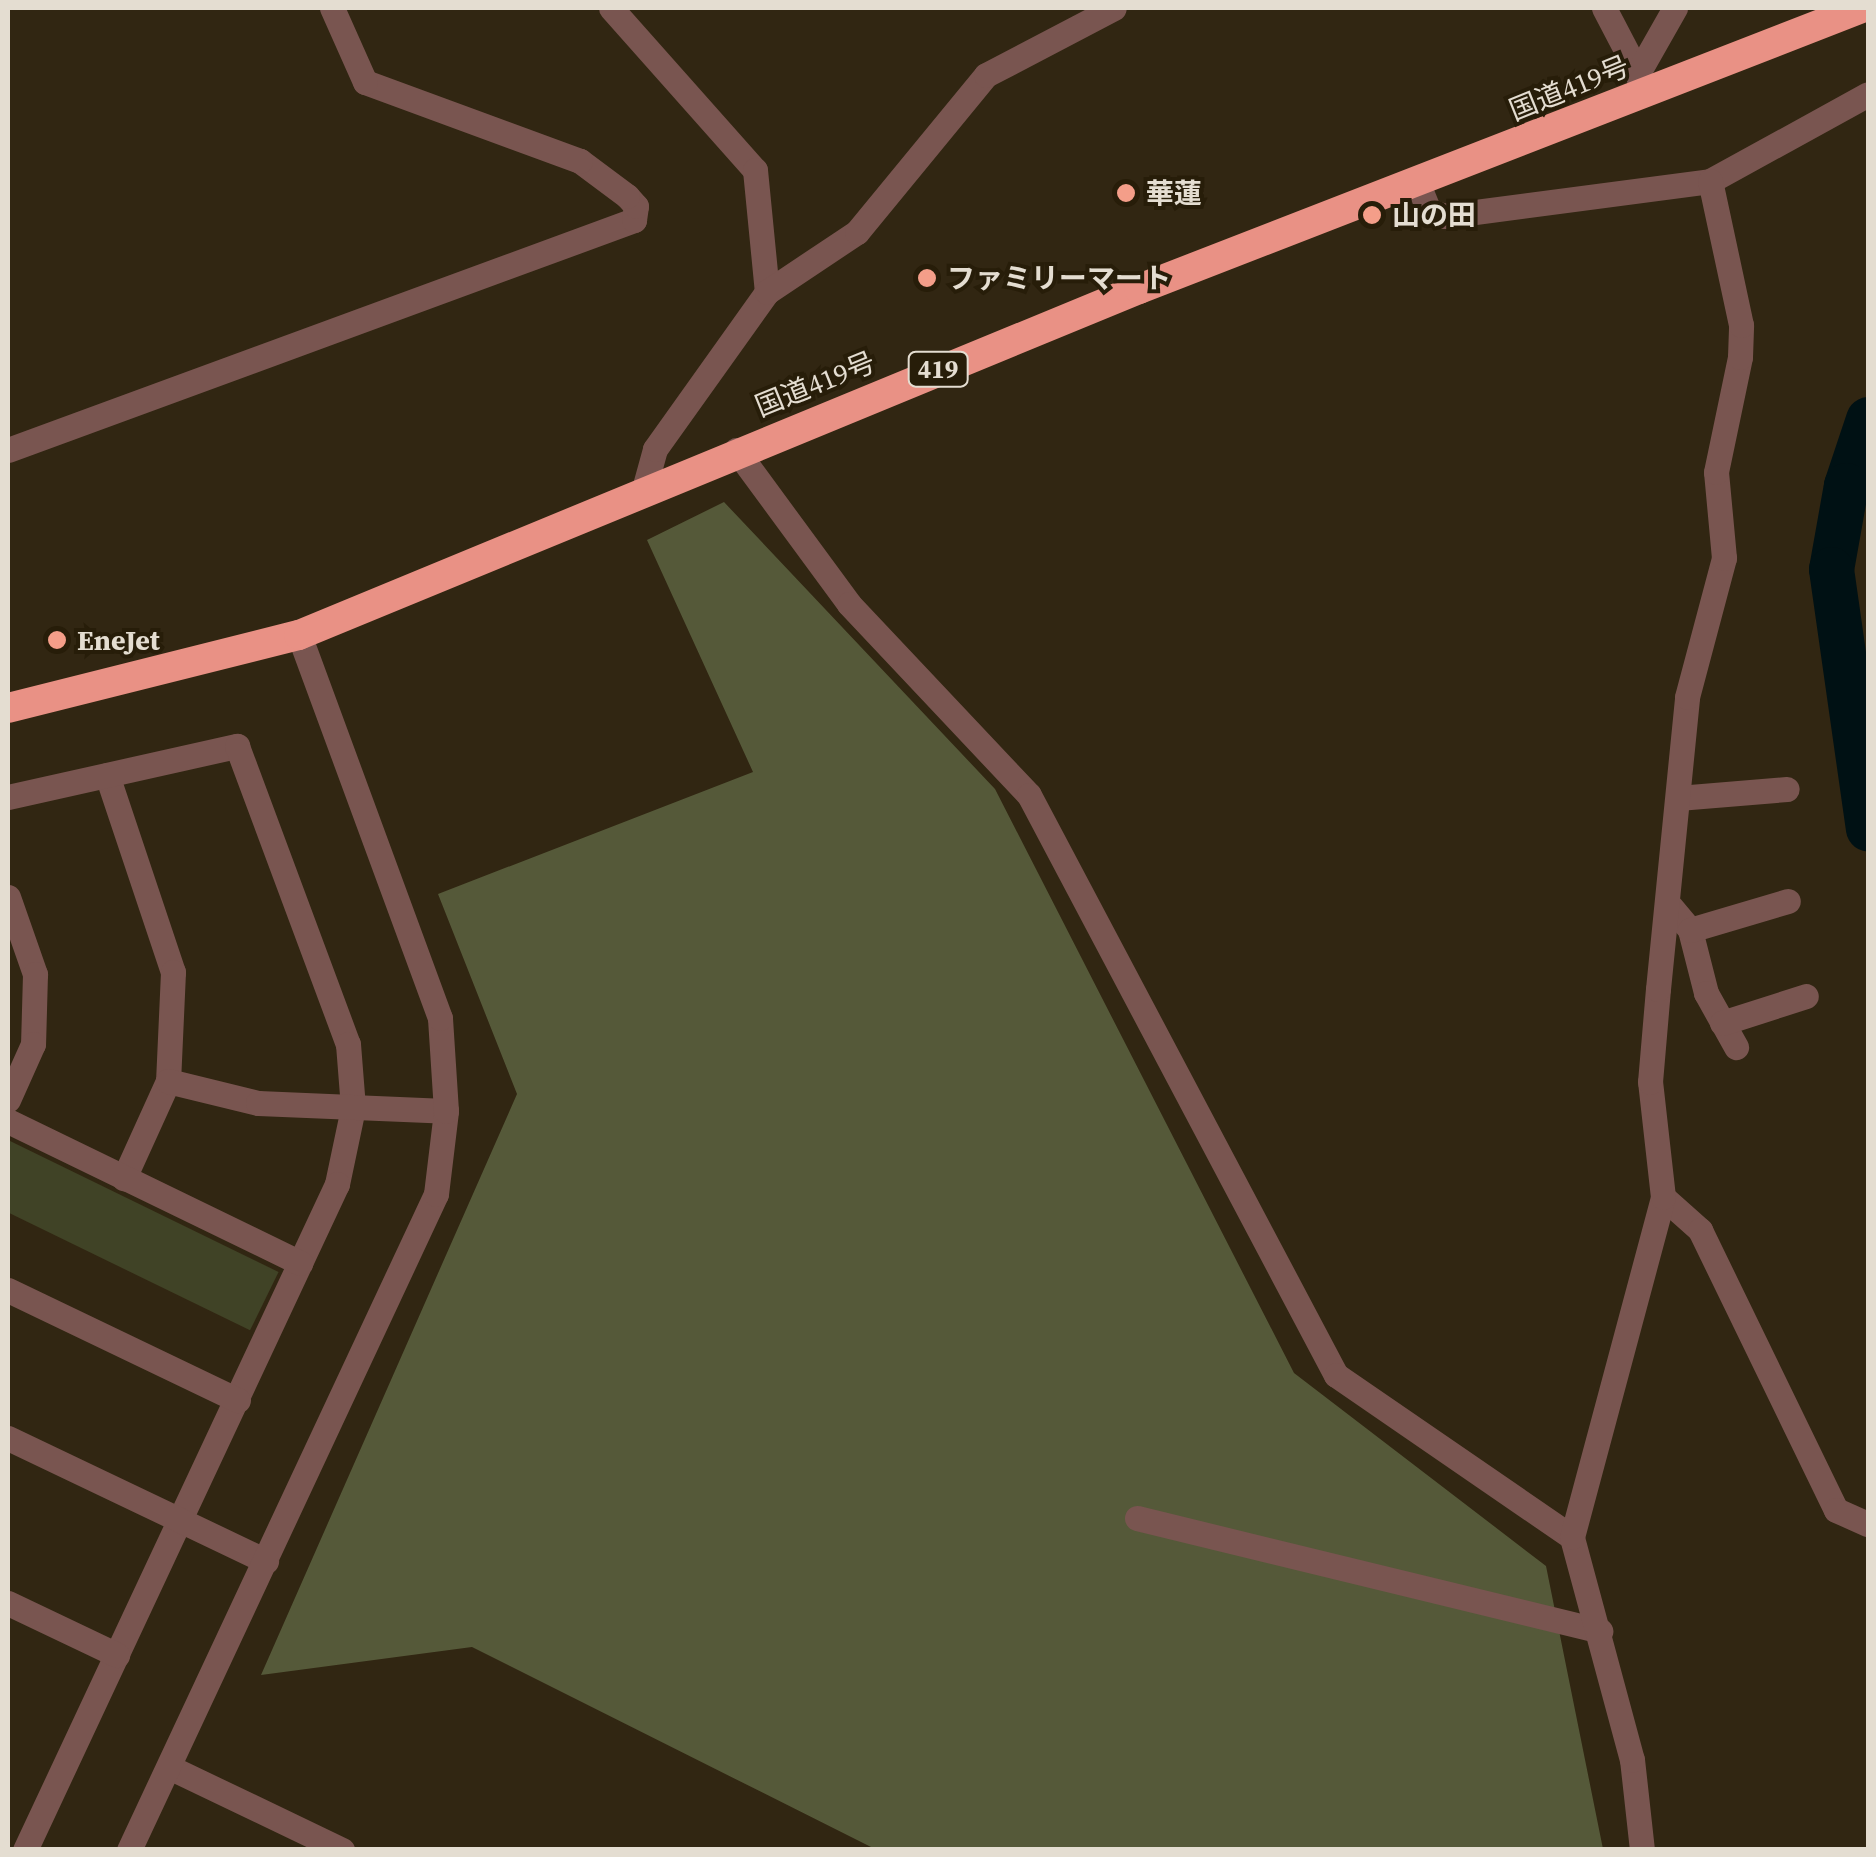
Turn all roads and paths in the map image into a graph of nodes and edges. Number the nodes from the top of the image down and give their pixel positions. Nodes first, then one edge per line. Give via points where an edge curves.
1 (332, 8) edge
2 (611, 8) edge
3 (1604, 8) edge
4 (1676, 8) edge
5 (1862, 8) edge
6 (1098, 12) edge
7 (1640, 84) junction
8 (1868, 94) edge
9 (1710, 182) junction
10 (1418, 184) junction
11 (767, 292) junction
12 (8, 450) edge
13 (736, 450) junction
14 (644, 489) junction
15 (300, 635) junction
16 (8, 708) edge
17 (107, 775) junction
18 (1787, 789) dead end
19 (8, 798) edge
20 (1678, 798) junction
21 (8, 897) edge
22 (1788, 900) dead end
23 (1671, 907) junction
24 (1690, 930) junction
25 (14, 935) edge
26 (1806, 996) dead end
27 (1722, 1023) junction
28 (1736, 1047) dead end
29 (168, 1081) junction
30 (8, 1100) edge
31 (353, 1108) junction
32 (446, 1111) junction
33 (8, 1121) edge
34 (124, 1178) junction
35 (1664, 1198) junction
36 (300, 1263) junction
37 (8, 1290) edge
38 (238, 1400) junction
39 (8, 1438) edge
40 (1137, 1518) dead end
41 (178, 1521) junction
42 (1868, 1524) edge
43 (1572, 1537) junction
44 (266, 1561) junction
45 (8, 1603) edge
46 (1600, 1631) junction
47 (117, 1655) junction
48 (170, 1767) junction
49 (325, 1846) edge
50 (25, 1850) edge
51 (128, 1850) edge
52 (1642, 1850) edge

1 - 12 street via 364,82 580,162 628,196 636,206 634,220
2 - 11 street via 754,170
3 - 7 street
4 - 7 street
5 - 7 highway, 国道419号 / 419
6 - 11 street via 986,75 857,232
7 - 10 highway, 国道419号 / 419
8 - 9 street
9 - 10 street via 1445,216 1429,211
9 - 20 street via 1741,325 1740,357 1716,472 1724,558 1687,697
10 - 13 highway, 国道419号 / 419
11 - 14 street via 655,449
13 - 14 highway, 国道419号 / 419
13 - 43 street via 849,604 1028,795 1336,1375
14 - 15 highway, 国道419号 / 419
15 - 16 highway, 国道419号 / 419
15 - 32 street via 440,1018
17 - 19 street
17 - 29 street via 173,972
17 - 31 street via 238,746 348,1044
18 - 20 street
20 - 23 street
21 - 25 street
22 - 24 street
23 - 24 street
23 - 35 street via 1650,1082
24 - 27 street via 1706,994
25 - 30 street via 35,974 32,1044
26 - 27 street
27 - 28 street
29 - 31 street via 258,1103
29 - 34 street
31 - 32 street
31 - 36 street via 337,1184
32 - 44 street via 436,1194
33 - 34 street
34 - 36 street
35 - 42 street via 1700,1230 1836,1510
35 - 43 street
36 - 38 street
37 - 38 street
38 - 41 street
39 - 41 street
40 - 46 street
41 - 44 street
41 - 47 street
43 - 46 street
44 - 48 street
45 - 47 street
46 - 52 street via 1632,1760
47 - 50 street
48 - 49 street
48 - 51 street

